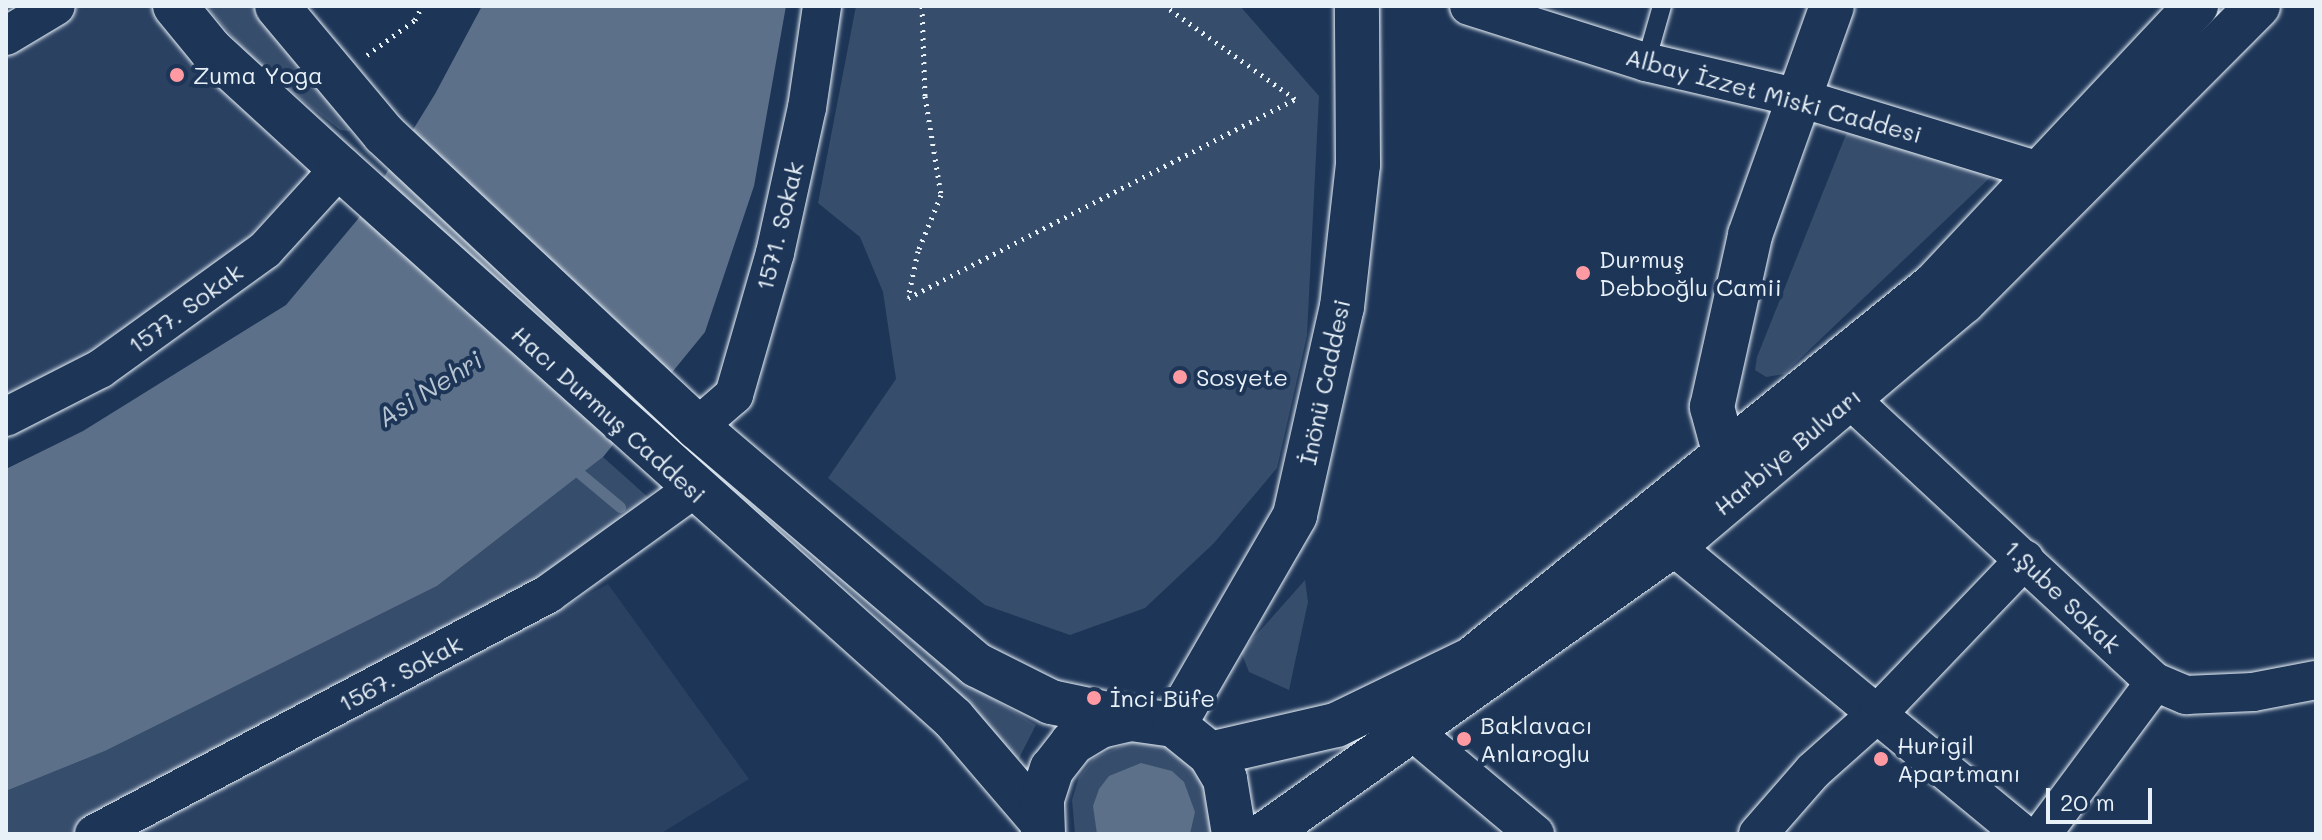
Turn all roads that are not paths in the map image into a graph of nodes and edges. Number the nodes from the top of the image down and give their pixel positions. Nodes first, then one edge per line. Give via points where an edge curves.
1 (56, 6) edge
2 (175, 6) edge
3 (277, 6) edge
4 (822, 6) edge
5 (1357, 6) edge
6 (1469, 6) edge
7 (1662, 6) edge
8 (1832, 6) edge
9 (2196, 6) edge
10 (2258, 6) edge
11 (6, 36) edge
12 (1646, 62) junction
13 (1800, 98) junction
14 (340, 168) junction
15 (2060, 177) junction
16 (1849, 398) junction
17 (6, 417) edge
18 (697, 427) junction
19 (1737, 469) junction
20 (683, 481) junction
21 (1672, 545) junction
22 (2025, 559) junction
23 (2316, 680) edge
24 (2155, 682) junction
25 (1877, 714) junction
26 (1131, 719) junction
27 (1174, 725) junction
28 (1411, 730) junction
29 (1210, 754) junction
30 (1042, 830) edge
31 (94, 834) edge
32 (1234, 834) edge
33 (1265, 834) edge
34 (1535, 834) edge
35 (1758, 834) edge
36 (2022, 834) edge
37 (2042, 834) edge

1 - 11 street
2 - 14 main road, Hacı Durmuş Caddesi via 211,50
3 - 18 main road, Hacı Durmuş Caddesi via 384,134
4 - 18 street, 1571. Sokak via 807,108 775,253 734,395
5 - 27 main road, İnönü Caddesi via 1358,165 1342,307 1295,515
6 - 12 street, Albay İzzet Miski Caddesi
7 - 12 lane
8 - 13 main road
9 - 15 main road, Harbiye Bulvarı
10 - 15 main road, Harbiye Bulvarı
12 - 13 street, Albay İzzet Miski Caddesi
13 - 15 street, Albay İzzet Miski Caddesi
13 - 19 main road via 1750,235 1712,407
14 - 17 street, 1577. Sokak via 265,250 100,369
14 - 20 main road, Hacı Durmuş Caddesi
15 - 16 main road, Harbiye Bulvarı via 1963,302
15 - 19 main road, Harbiye Bulvarı via 1934,285
16 - 19 main road, Harbiye Bulvarı
16 - 22 street, 1.Şube Sokak
18 - 26 main road, Hacı Durmuş Caddesi via 977,665 1051,702
19 - 21 main road, Harbiye Bulvarı
19 - 29 main road, Harbiye Bulvarı via 1472,659 1336,725
20 - 30 main road, Hacı Durmuş Caddesi via 953,718
20 - 31 street, 1567. Sokak via 548,594
21 - 25 street
21 - 28 main road, Harbiye Bulvarı via 1507,667
22 - 24 street, 1.Şube Sokak
22 - 25 street
23 - 24 street, 1.Şube Sokak via 2253,692 2186,695
24 - 37 street
25 - 35 street via 1813,771
25 - 36 street
26 - 27 main road
26 - 30 main road via 1100,726 1072,743 1052,769 1042,799
27 - 29 main road
28 - 33 main road, Harbiye Bulvarı
28 - 34 street
29 - 32 main road via 1225,779

